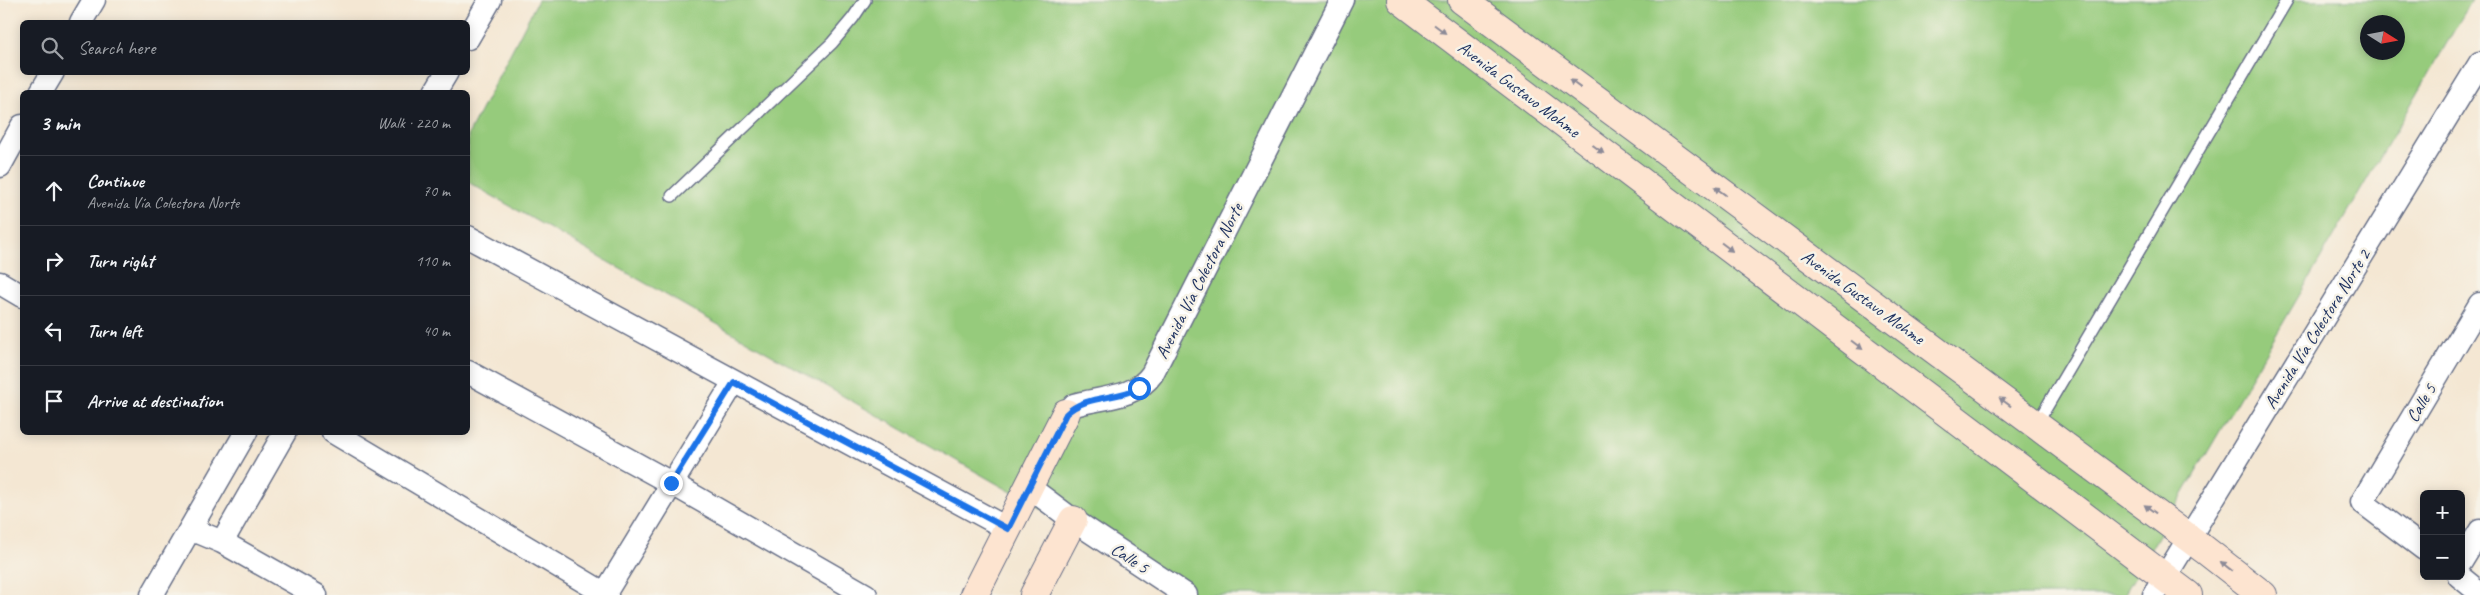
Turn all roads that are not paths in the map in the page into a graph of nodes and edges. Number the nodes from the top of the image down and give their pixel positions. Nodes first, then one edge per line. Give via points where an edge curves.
1 (94, 0) edge
2 (490, 0) edge
3 (864, 0) edge
4 (1342, 0) edge
5 (1401, 0) edge
6 (1462, 0) edge
7 (2287, 0) edge
8 (82, 20) edge
9 (470, 35) edge
10 (2480, 63) edge
11 (51, 75) edge
12 (445, 75) edge
13 (42, 90) edge
14 (436, 90) edge
15 (20, 130) edge
16 (0, 166) edge
17 (672, 196) dead end
18 (470, 239) edge
19 (0, 283) edge
20 (20, 295) edge
21 (2480, 304) edge
22 (470, 373) edge
23 (734, 382) junction
24 (1066, 414) joint
25 (2036, 424) junction
26 (244, 435) edge
27 (283, 435) edge
28 (338, 435) edge
29 (671, 483) junction
30 (1028, 488) junction
31 (1073, 520) junction
32 (192, 529) junction
33 (1008, 529) junction
34 (2480, 531) edge
35 (2189, 538) junction
36 (222, 542) junction
37 (2420, 546) edge
38 (2465, 555) edge
39 (2464, 580) edge
40 (2159, 586) edge
41 (2480, 593) edge
42 (152, 595) edge
43 (316, 595) edge
44 (605, 595) edge
45 (866, 595) edge
46 (974, 595) edge
47 (1034, 595) edge
48 (1186, 595) edge
49 (2188, 595) edge
50 (2262, 595) edge

1 - 8 street
2 - 9 street
3 - 17 lane via 832,43
4 - 24 street, Avenida Vía Colectora Norte via 1149,378 1129,393 1074,405
5 -> 40 street, Avenida Gustavo Mohme
25 -> 6 street, Avenida Gustavo Mohme
7 - 25 lane
10 - 35 street, Avenida Vía Colectora Norte 2
11 - 13 street
12 - 14 street
15 - 16 street
18 - 23 street
19 - 20 street
21 - 37 street, Calle 5 via 2362,502
22 - 29 street
23 - 29 street
23 - 33 street
24 - 30 street, Avenida Vía Colectora Norte
35 -> 25 street, Avenida Gustavo Mohme
26 - 32 street
27 - 36 street
28 - 44 street
29 - 44 street
29 - 45 street
30 - 31 street, Calle 5
30 - 33 street, Avenida Vía Colectora Norte
31 - 47 street
31 - 48 street, Calle 5
32 - 36 street
32 - 42 street
33 - 46 street, Avenida Vía Colectora Norte
34 - 38 street
35 - 40 street, Avenida Vía Colectora Norte 2
50 -> 35 street, Avenida Gustavo Mohme
36 - 43 street
39 - 41 street
40 - 49 street, Avenida Gustavo Mohme

